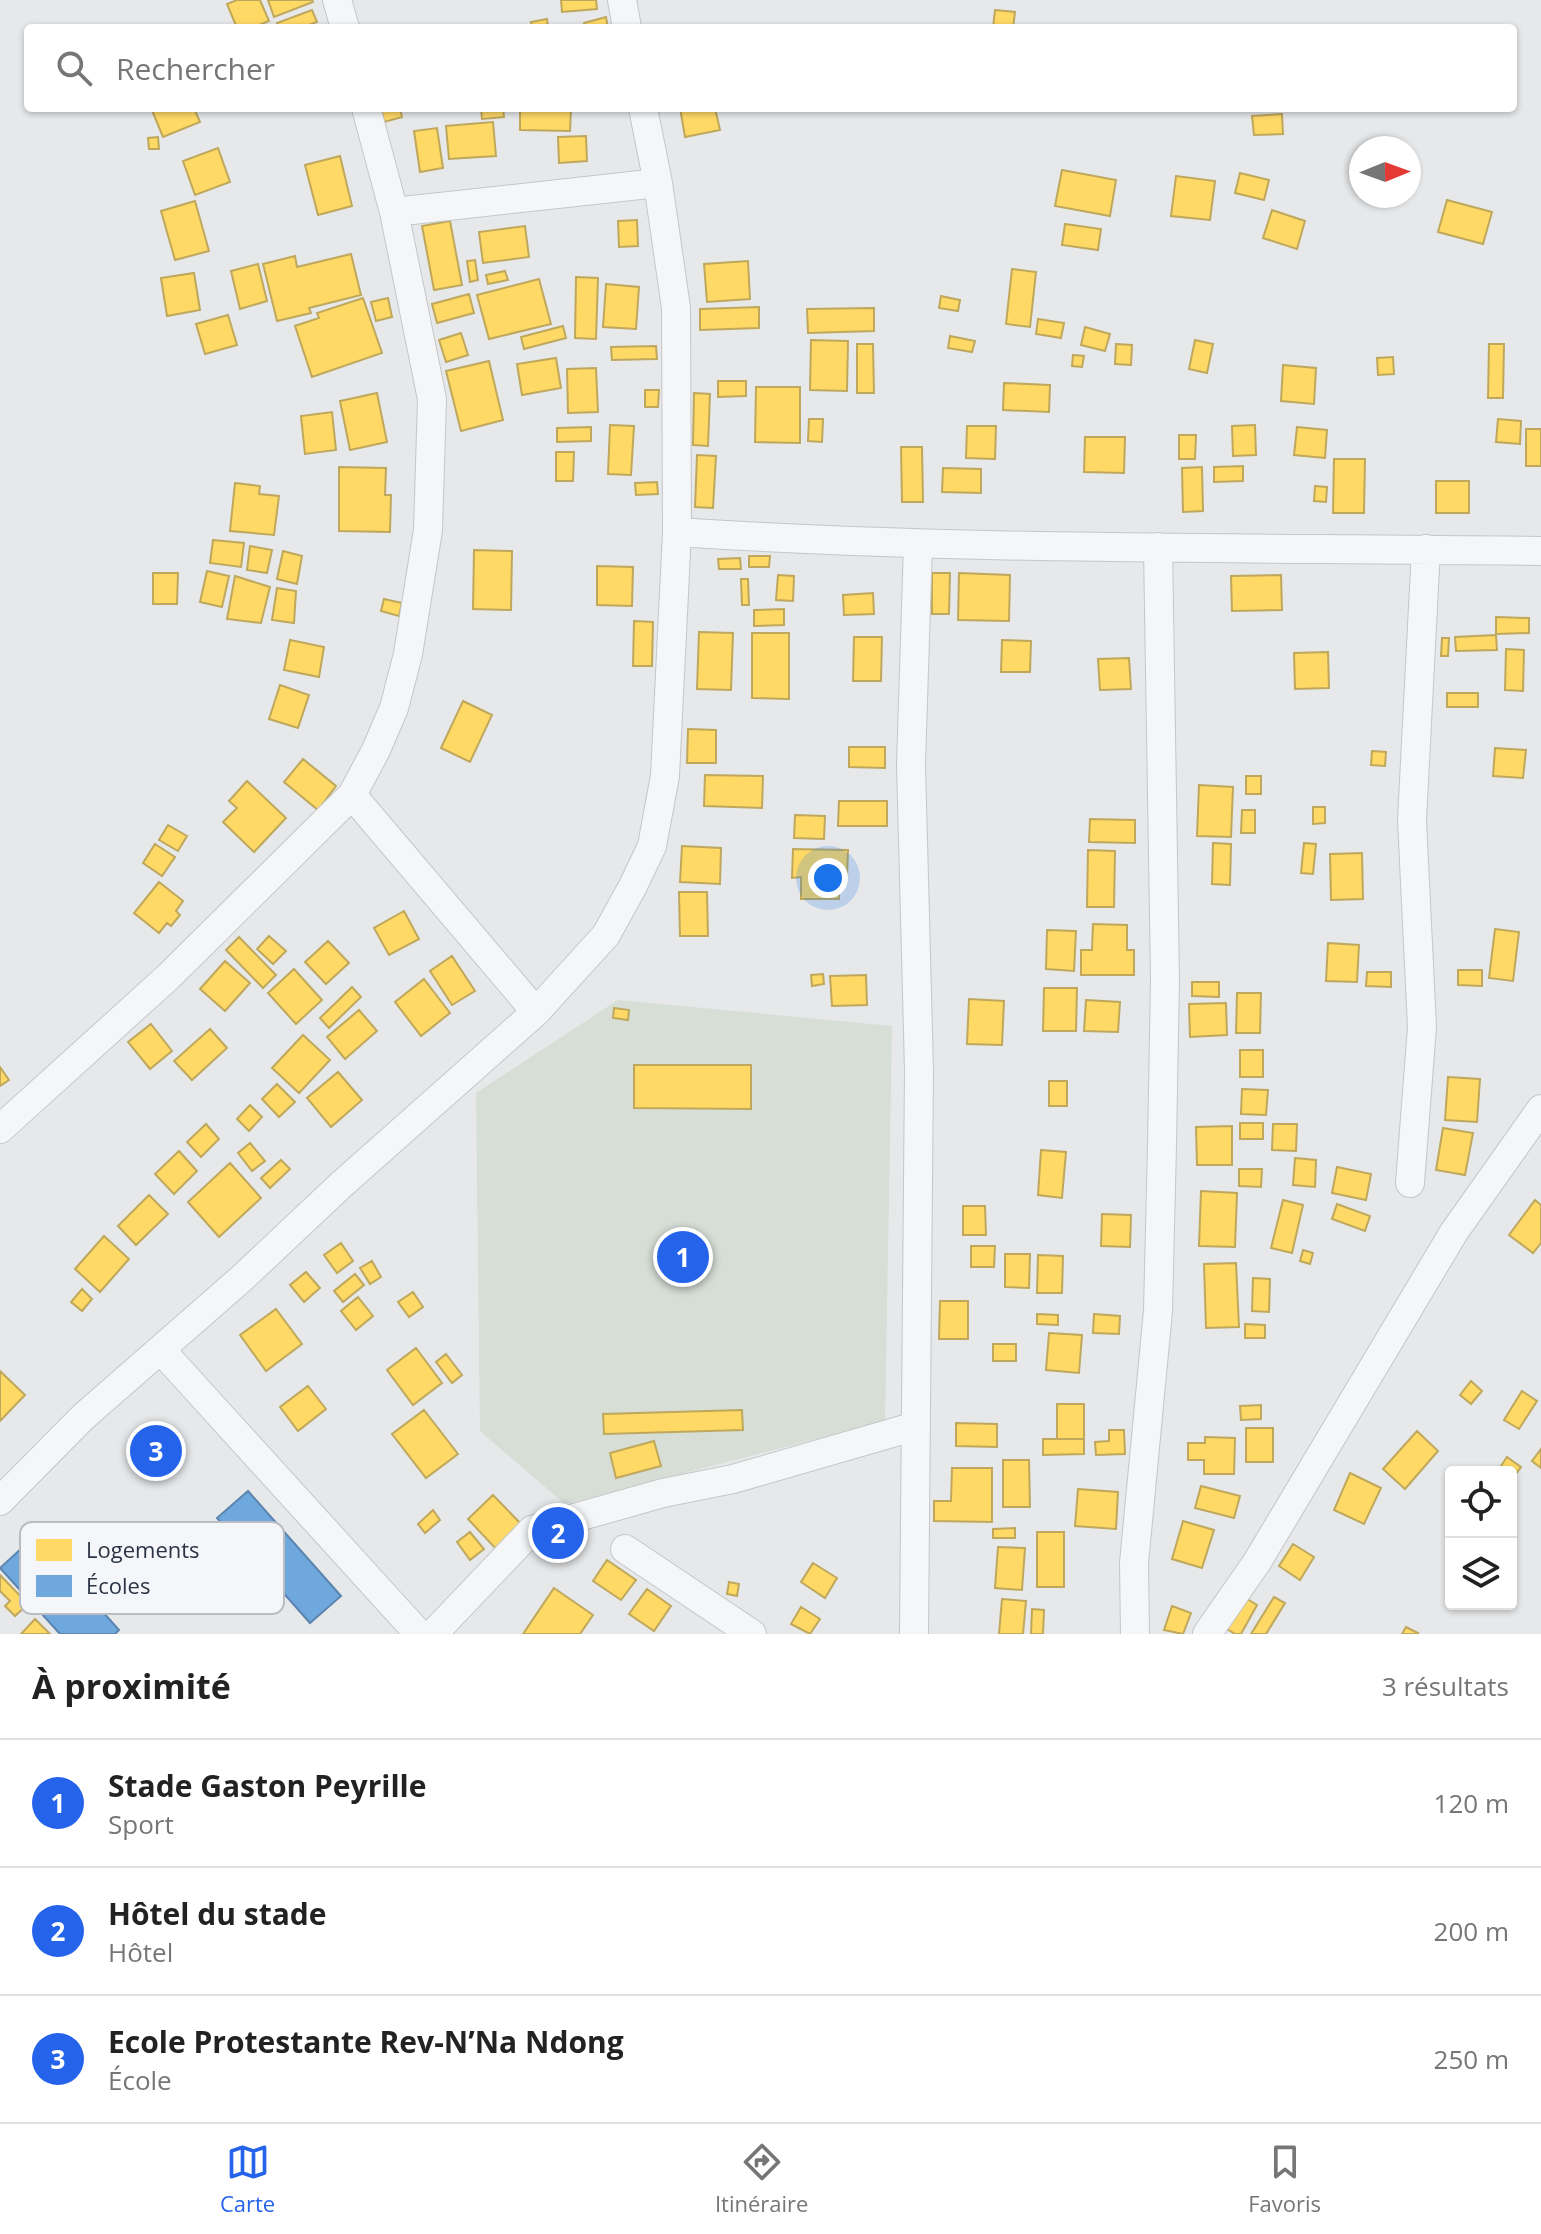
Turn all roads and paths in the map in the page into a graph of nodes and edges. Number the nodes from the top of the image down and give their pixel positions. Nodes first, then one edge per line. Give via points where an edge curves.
1 (337, 0) edge
2 (622, 0) edge
3 (344, 24) edge
4 (626, 24) edge
5 (367, 112) edge
6 (644, 112) edge
7 (658, 183) junction
8 (394, 212) junction
9 (677, 532) junction
10 (918, 544) junction
11 (1158, 547) junction
12 (1426, 549) junction
13 (1541, 551) edge
14 (352, 795) junction
15 (536, 1012) junction
16 (1541, 1109) edge
17 (0, 1129) edge
18 (1410, 1183) dead end
19 (161, 1350) junction
20 (916, 1426) junction
21 (0, 1501) edge
22 (625, 1549) dead end
23 (419, 1634) edge
24 (433, 1634) edge
25 (752, 1634) edge
26 (914, 1634) edge
27 (1135, 1634) edge
28 (1207, 1634) edge

1 - 3 street
2 - 4 street
5 - 8 street
6 - 7 street
7 - 8 street
7 - 9 street via 676,308
8 - 14 street via 432,399 428,530 394,708
9 - 10 street
9 - 15 street via 665,776 652,846 606,935
10 - 11 street
10 - 20 street via 911,764 919,1070
11 - 12 street
11 - 27 street via 1165,979 1162,1130 1158,1311 1134,1563
12 - 13 street
12 - 18 street via 1412,820 1422,1027
14 - 15 street
14 - 17 street via 168,977
15 - 19 street
16 - 28 street via 1454,1232 1257,1562
19 - 21 street via 83,1417
19 - 23 street
20 - 24 street via 532,1530
20 - 26 street
22 - 25 street

